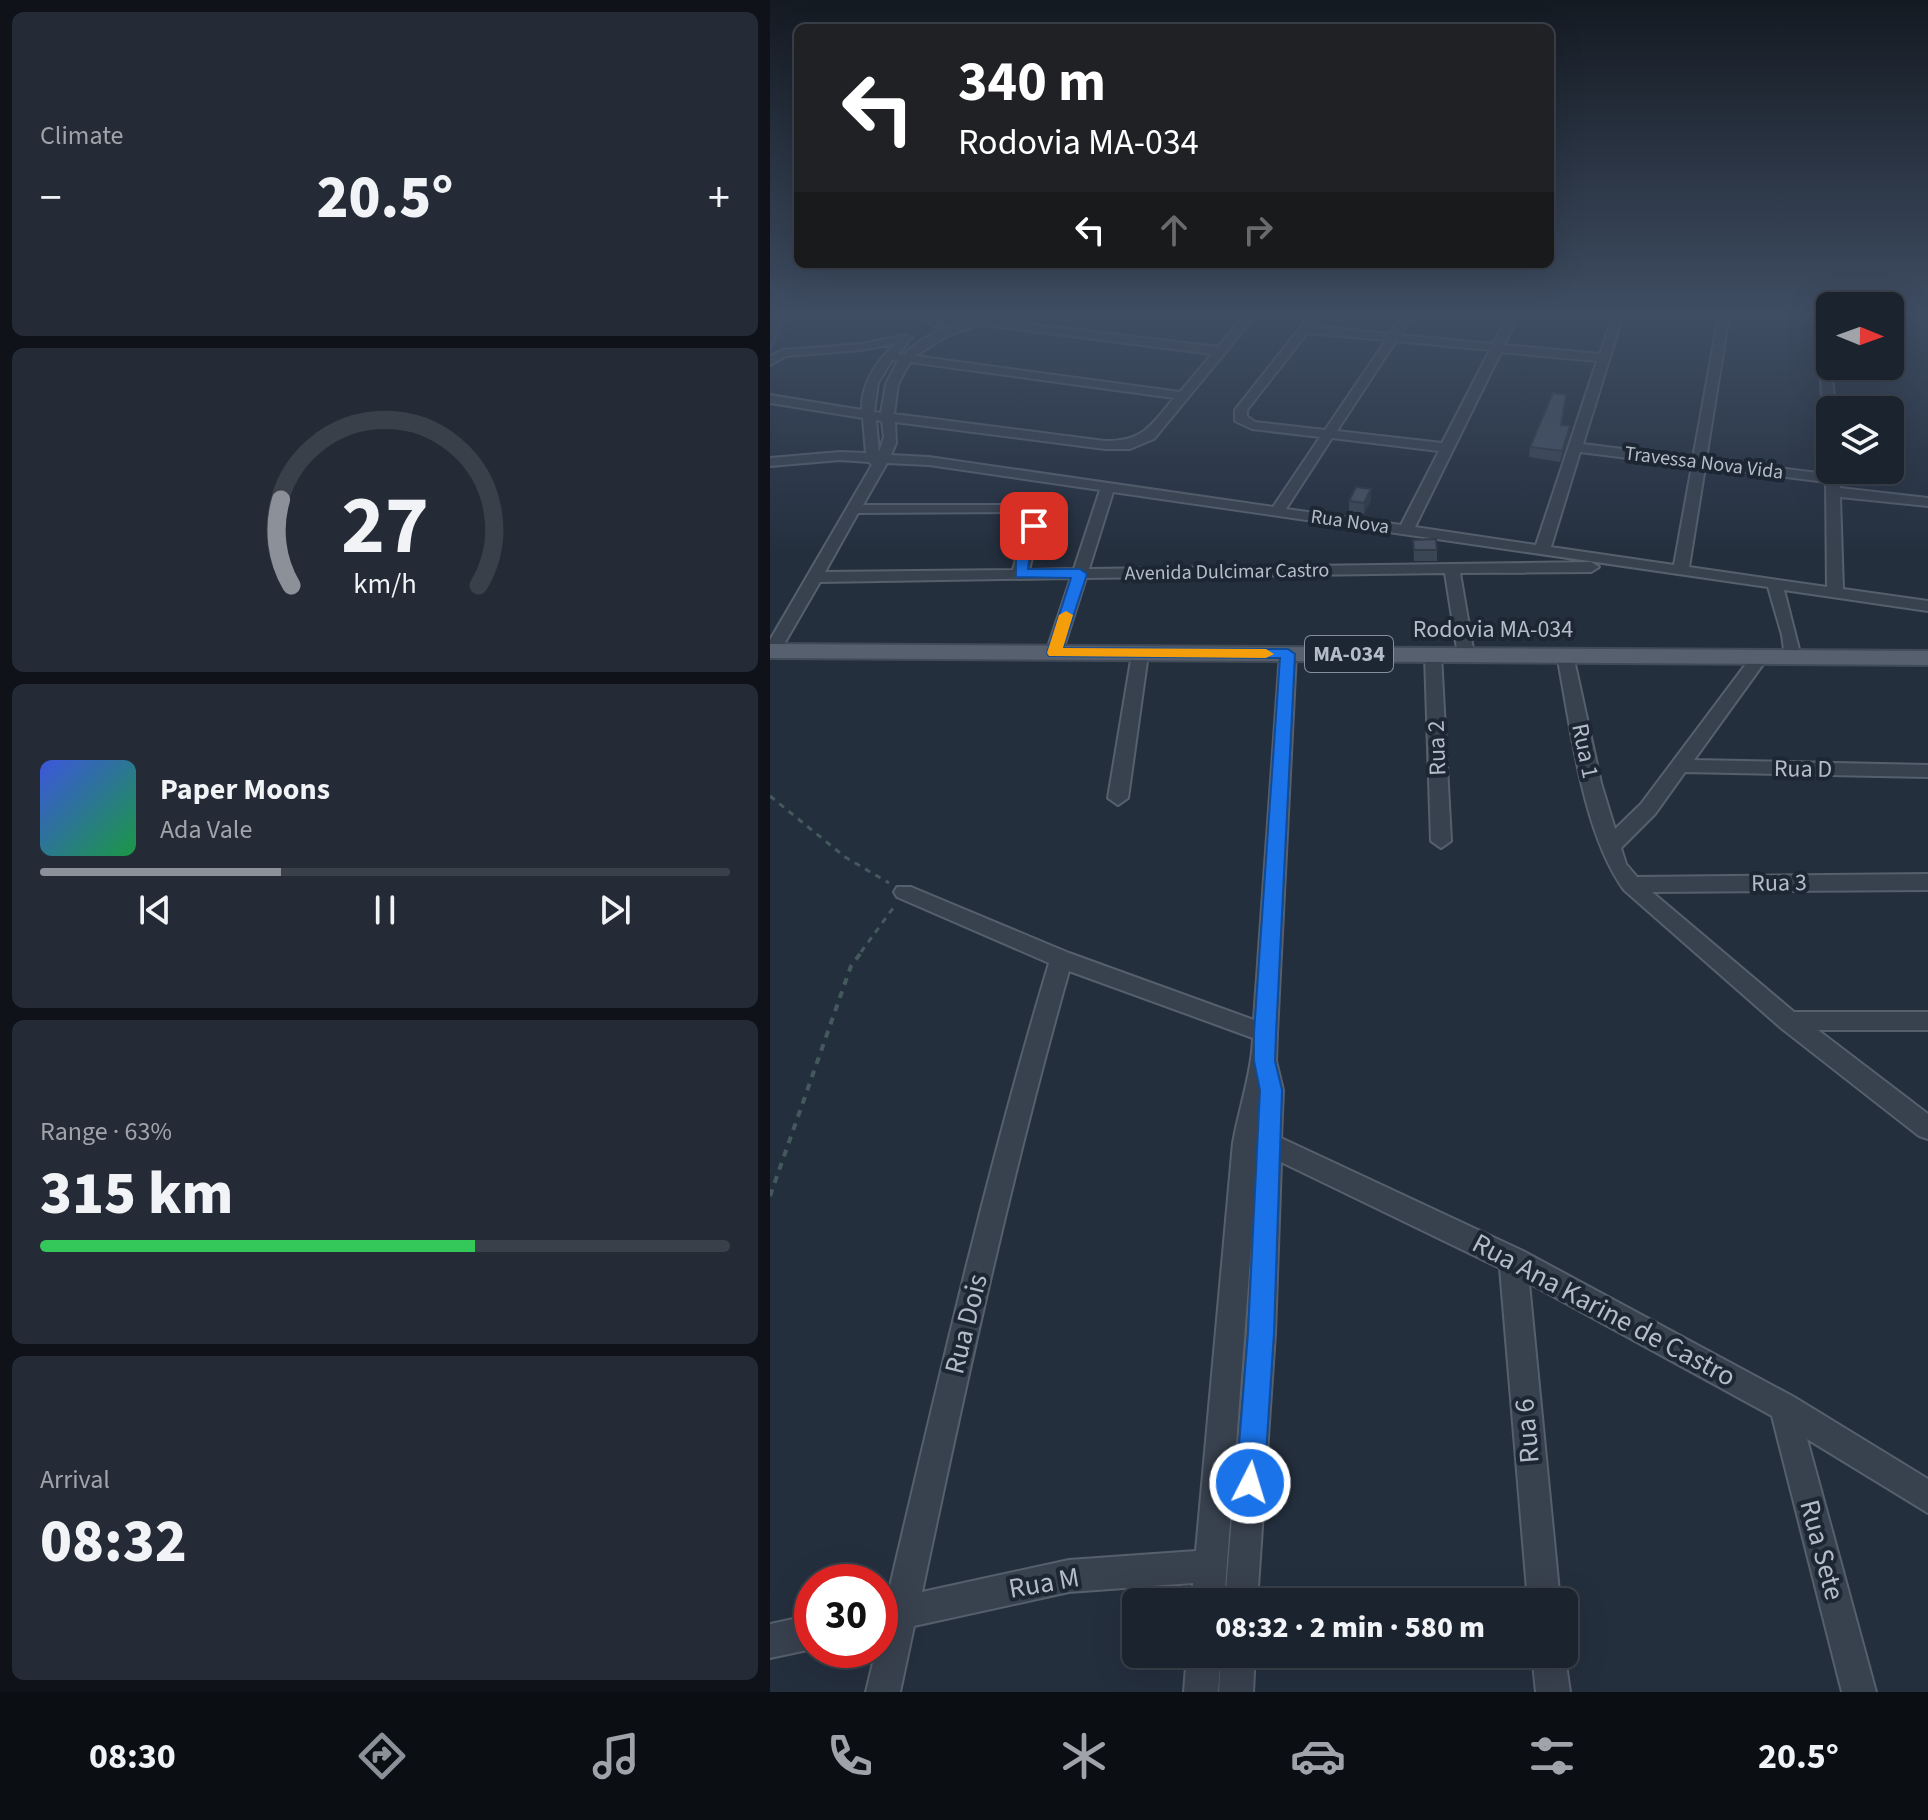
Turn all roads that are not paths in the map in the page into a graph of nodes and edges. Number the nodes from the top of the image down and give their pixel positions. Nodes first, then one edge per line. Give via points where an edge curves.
1 (869, 394) edge
2 (891, 394) edge
3 (1170, 394) edge
4 (1255, 394) edge
5 (1356, 394) edge
6 (1474, 394) edge
7 (1591, 394) edge
8 (1711, 394) edge
9 (1185, 396) joint
10 (770, 399) edge
11 (868, 415) junction
12 (887, 417) junction
13 (1330, 433) junction
14 (1573, 447) junction
15 (1447, 448) junction
16 (878, 459) junction
17 (770, 462) edge
18 (1699, 463) junction
19 (1816, 478) edge
20 (1834, 484) edge
21 (1851, 484) edge
22 (1108, 487) junction
23 (1928, 502) edge
24 (854, 509) junction
25 (1277, 512) junction
26 (1406, 530) junction
27 (1542, 550) junction
28 (1638, 562) junction
29 (1681, 568) junction
30 (1452, 569) junction
31 (1021, 574) junction
32 (1080, 574) junction
33 (815, 577) junction
34 (1774, 582) junction
35 (1835, 592) junction
36 (1928, 606) edge
37 (771, 651) edge
38 (1054, 653) junction
39 (1140, 654) junction
40 (1288, 654) junction
41 (1433, 655) junction
42 (1466, 655) junction
43 (1565, 655) junction
44 (1761, 656) junction
45 (1793, 657) junction
46 (1928, 658) edge
47 (1678, 766) junction
48 (1928, 771) edge
49 (1118, 798) dead end
50 (1441, 841) dead end
51 (1610, 846) junction
52 (1928, 882) edge
53 (1631, 885) junction
54 (904, 892) road end
55 (1061, 959) junction
56 (1789, 1021) junction
57 (1928, 1021) edge
58 (1265, 1047) junction
59 (1928, 1128) edge
60 (1268, 1144) junction
61 (1513, 1260) junction
62 (1784, 1407) junction
63 (1928, 1497) edge
64 (1211, 1566) junction
65 (898, 1583) edge
66 (1209, 1588) edge
67 (1242, 1588) edge
68 (1543, 1588) edge
69 (898, 1613) edge
70 (794, 1636) edge
71 (770, 1641) edge
72 (885, 1668) edge
73 (1203, 1668) edge
74 (1237, 1668) edge
75 (1550, 1668) edge
76 (883, 1692) edge
77 (1201, 1692) edge
78 (1236, 1692) edge
79 (1553, 1692) edge
80 (1859, 1692) edge

1 - 11 street
2 - 12 street
3 - 9 street
4 - 13 street via 1239,414 1252,425
5 - 13 street
6 - 15 street
7 - 14 street
8 - 18 street
9 - 12 street via 1149,436 1130,445
10 - 11 street
11 - 12 street
11 - 16 street
12 - 16 street via 891,437
13 - 15 street
13 - 25 street
14 - 18 street, Travessa Nova Vida
14 - 27 street
15 - 26 street
16 - 17 street, Rua Nova
16 - 22 street, Rua Nova via 929,461
16 - 24 street
18 - 19 street, Travessa Nova Vida
18 - 29 street
20 - 35 street
21 - 23 street, Travessa Nova Vida
22 - 25 street, Rua Nova
22 - 32 street
24 - 31 street via 1038,510
24 - 33 street
25 - 26 street, Rua Nova
26 - 27 street, Rua Nova
27 - 28 street, Rua Nova
28 - 29 street, Rua Nova
28 - 30 street, Avenida Dulcimar Castro
29 - 34 street, Rua Nova
30 - 32 street, Avenida Dulcimar Castro
30 - 42 street
31 - 32 street, Avenida Dulcimar Castro
31 - 33 street, Avenida Dulcimar Castro
32 - 38 street
33 - 37 street
34 - 35 street, Rua Nova
34 - 45 street
35 - 36 street, Rua Nova
37 - 38 main road, Rodovia MA-034 / MA-034
38 - 39 main road, Rodovia MA-034 / MA-034
39 - 40 main road, Rodovia MA-034 / MA-034
39 - 49 street
40 - 41 main road, Rodovia MA-034 / MA-034
40 - 58 street
41 - 42 main road, Rodovia MA-034 / MA-034
41 - 50 street, Rua 2
42 - 43 main road, Rodovia MA-034 / MA-034
43 - 44 main road, Rodovia MA-034 / MA-034
43 - 51 street, Rua 1
44 - 45 main road, Rodovia MA-034 / MA-034
44 - 47 street
45 - 46 main road, Rodovia MA-034 / MA-034
47 - 48 street, Rua D
47 - 51 street via 1639,819
51 - 53 street
52 - 53 street, Rua 3
53 - 56 street
54 - 55 street
55 - 58 street
55 - 65 street, Rua Dois
56 - 57 street
56 - 59 street
58 - 60 street via 1271,1090
58 - 64 street via 1246,1143
60 - 61 street, Rua Ana Karine de Castro
60 - 67 street via 1261,1333
61 - 62 street, Rua Ana Karine de Castro
61 - 68 street, Rua 6
62 - 63 street, Rua Ana Karine de Castro
62 - 80 street, Rua Sete
64 - 66 street
64 - 69 street, Rua M via 1069,1576
70 - 71 street
72 - 76 street, Rua Dois
73 - 77 street
74 - 78 street
75 - 79 street

